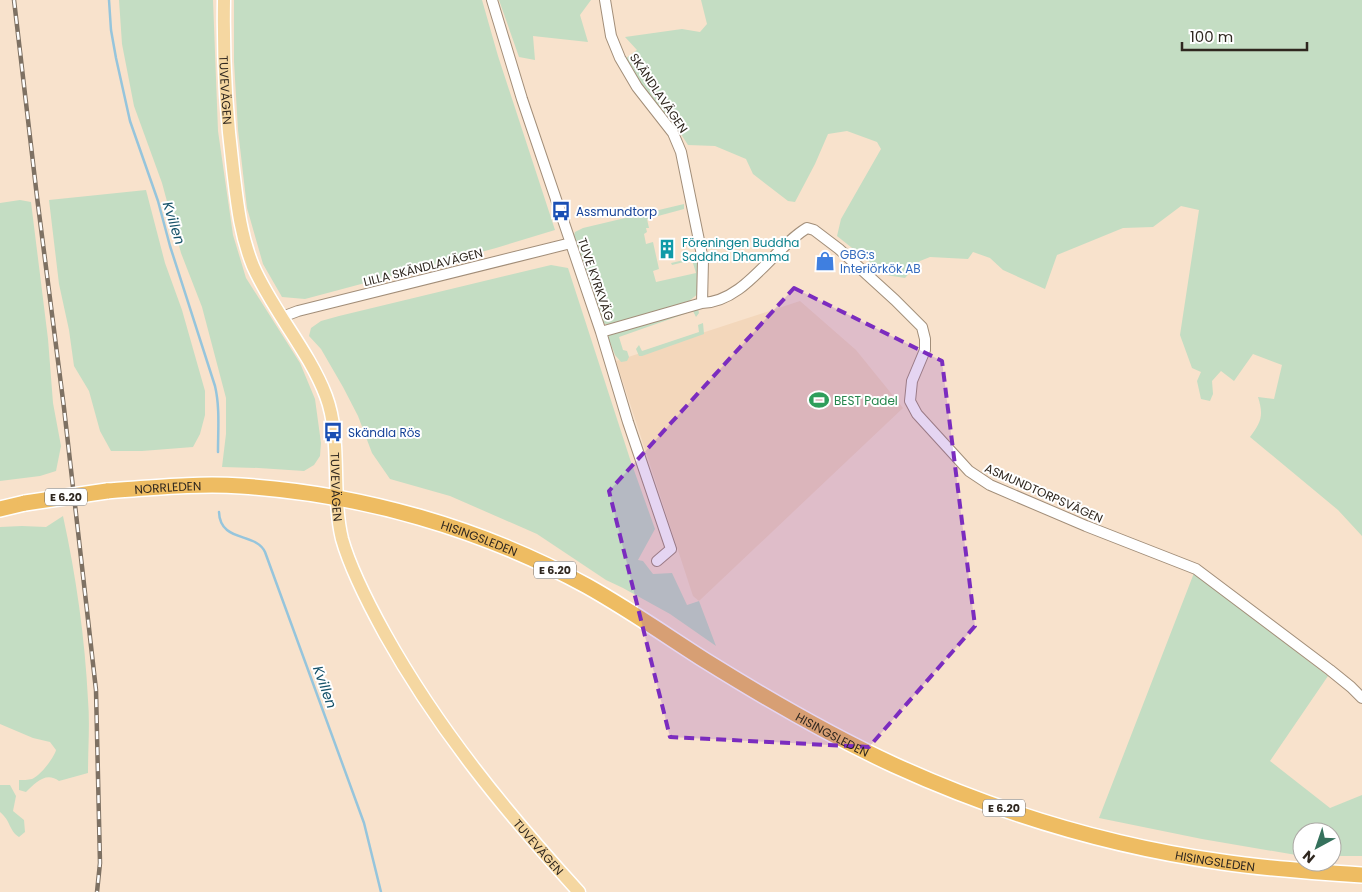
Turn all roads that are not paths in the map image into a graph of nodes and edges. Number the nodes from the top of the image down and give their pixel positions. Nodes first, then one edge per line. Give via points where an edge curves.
1 (224, 0) edge
2 (492, 0) edge
3 (605, 0) edge
4 (571, 243) junction
5 (702, 303) junction
6 (282, 317) junction
7 (601, 332) junction
8 (336, 498) junction
9 (0, 509) edge
10 (657, 561) dead end
11 (1362, 698) edge
12 (1362, 875) edge
13 (579, 892) edge

1 - 6 main road, TUVEVÄGEN via 226,107 241,226 254,268
2 - 4 street, TUVE KYRKVÄG
3 - 5 street, SKÄNDLAVÄGEN via 611,36 620,58 637,87 673,133 681,152 703,260
4 - 6 street, LILLA SKÄNDLAVÄGEN
4 - 7 street, TUVE KYRKVÄG
5 - 7 street
5 - 11 street, ASMUNDTORPSVÄGEN via 722,300 736,292 793,238 807,228 814,230 878,284 922,327 926,350 912,382 910,401 917,414 978,479 1196,569
6 - 8 main road, TUVEVÄGEN via 326,396 333,432
7 - 10 street, TUVE KYRKVÄG via 671,548
8 - 9 highway, NORRLEDEN / E 6.20, bridge via 238,485 191,486 107,491
8 - 12 highway, HISINGSLEDEN / E 6.20 via 434,521 532,558 618,604 802,718 894,764 990,803 1109,840 1181,855 1288,870
8 - 13 main road, TUVEVÄGEN via 350,561 377,619 414,682 498,800

